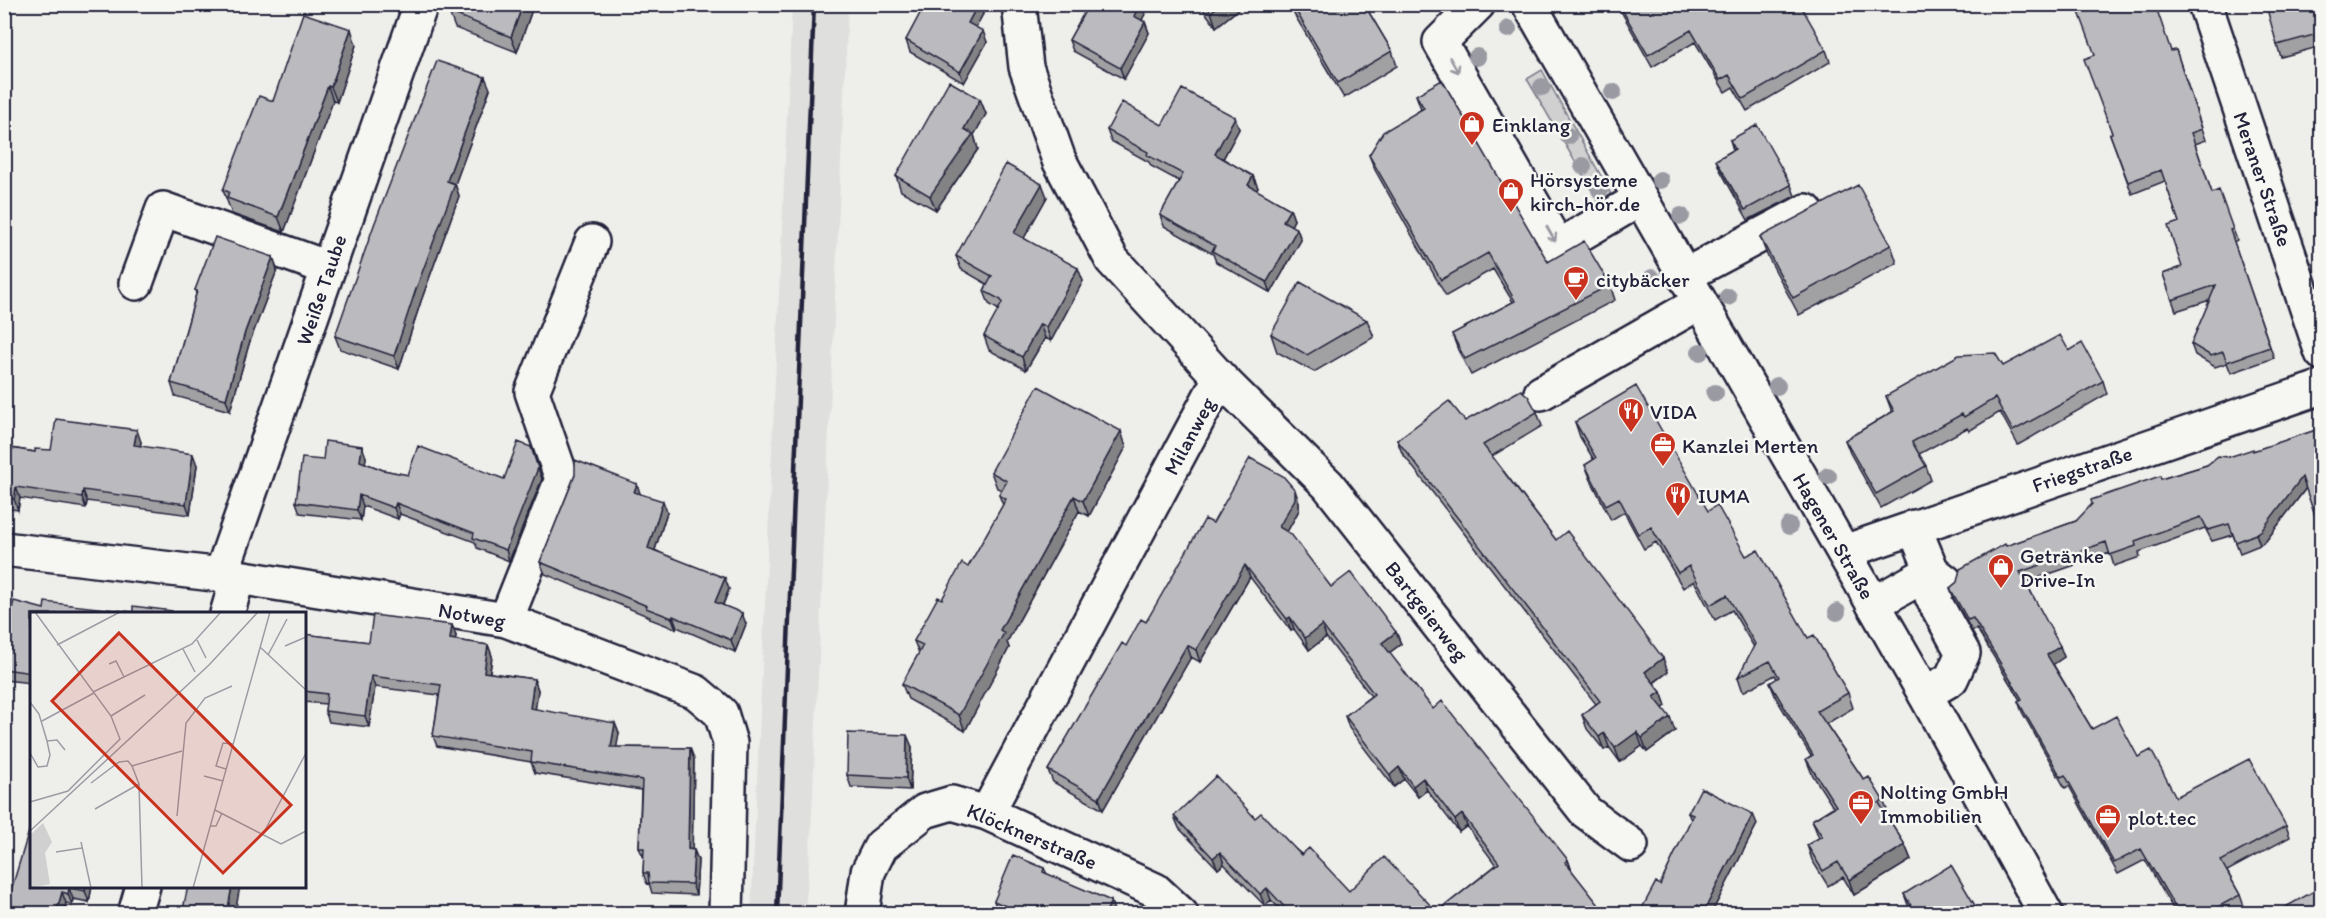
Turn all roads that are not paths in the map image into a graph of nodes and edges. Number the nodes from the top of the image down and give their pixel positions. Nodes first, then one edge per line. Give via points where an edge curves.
1 (421, 4) edge
2 (1019, 4) edge
3 (1478, 4) edge
4 (1529, 4) edge
5 (2205, 4) edge
6 (1640, 199) junction
7 (1806, 211) edge
8 (592, 242) dead end
9 (328, 268) junction
10 (136, 283) dead end
11 (1691, 290) junction
12 (2322, 353) edge
13 (1220, 378) junction
14 (2322, 387) edge
15 (1541, 393) dead end
16 (1914, 527) junction
17 (4, 549) edge
18 (1844, 552) junction
19 (1932, 571) junction
20 (230, 576) junction
21 (1873, 604) junction
22 (227, 612) edge
23 (506, 620) junction
24 (1925, 694) junction
25 (987, 813) junction
26 (1631, 845) dead end
27 (142, 888) edge
28 (1151, 902) edge
29 (727, 903) edge
30 (135, 914) edge
31 (862, 914) edge
32 (1181, 914) edge
33 (2046, 914) edge

1 - 9 street, Weiße Taube
2 - 13 street, Milanweg via 1026,67 1059,160 1112,260
3 -> 6 street via 1440,42 1558,247
4 - 6 street, Hagener Straße
5 - 12 street, Meraner Straße
6 - 11 street, Hagener Straße
7 - 11 street
8 - 23 street via 532,392 562,480
9 - 10 street via 163,209
9 - 20 street, Weiße Taube
11 - 15 street
11 - 18 street, Hagener Straße
13 - 25 street, Milanweg
13 - 26 street, Bartgeierweg via 1328,485 1586,812
14 - 16 street, Friegstraße
16 - 18 street, Friegstraße
16 - 19 street
17 - 20 street, Notweg
18 - 21 street, Hagener Straße
19 - 21 street
19 - 24 street via 1932,597 1963,653 1951,679
20 - 22 street, Weiße Taube
20 - 23 street, Notweg
21 - 24 street, Hagener Straße
23 - 29 street, Notweg via 696,692 721,713 730,743
24 - 33 street, Hagener Straße
25 - 28 street, Klöcknerstraße
25 - 31 street, Klöcknerstraße via 952,803 925,812 880,846 868,872
27 - 30 street
28 - 32 street, Klöcknerstraße

